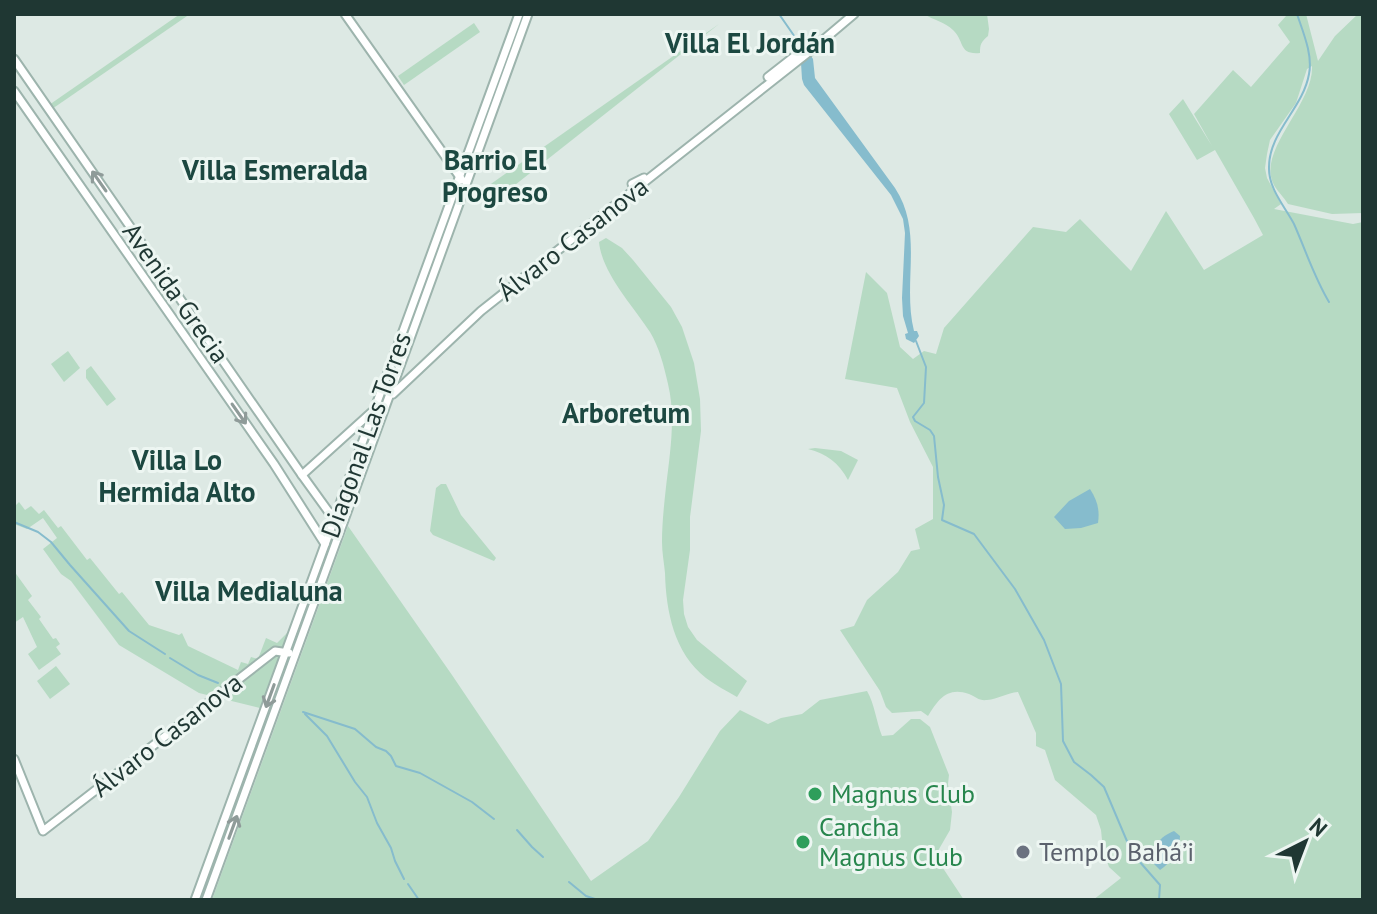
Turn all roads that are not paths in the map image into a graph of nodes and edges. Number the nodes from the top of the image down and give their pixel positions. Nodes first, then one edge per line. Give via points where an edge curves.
1 (345, 14) edge
2 (519, 14) edge
3 (528, 14) edge
4 (854, 14) edge
5 (804, 54) junction
6 (14, 59) edge
7 (14, 91) edge
8 (758, 91) junction
9 (657, 172) junction
10 (460, 177) junction
11 (632, 184) dead end
12 (466, 185) junction
13 (390, 396) junction
14 (376, 408) junction
15 (302, 475) junction
16 (335, 517) junction
17 (344, 522) junction
18 (325, 544) junction
19 (286, 652) junction
20 (295, 655) junction
21 (268, 732) junction
22 (254, 739) junction
23 (14, 759) edge
24 (195, 900) edge
25 (206, 900) edge

1 - 10 main road
2 - 10 main road, Diagonal Las Torres
3 - 12 main road, Diagonal Las Torres
4 - 5 main road, Álvaro Casanova
5 - 8 main road, Álvaro Casanova
5 - 8 main road, Álvaro Casanova via 762,81
15 -> 6 main road, Avenida Grecia
7 -> 18 main road, Avenida Grecia
8 - 9 main road, Álvaro Casanova
9 - 11 main road
9 - 13 main road, Álvaro Casanova via 436,348
10 - 12 main road
10 - 14 main road, Diagonal Las Torres
12 - 13 main road, Diagonal Las Torres
13 - 14 main road, Álvaro Casanova
13 - 17 main road, Diagonal Las Torres
14 - 15 main road, Álvaro Casanova
14 - 16 main road, Diagonal Las Torres
15 - 16 main road, Avenida Grecia
16 - 17 main road, Avenida Grecia
16 - 18 main road, Diagonal Las Torres
17 - 20 main road, Diagonal Las Torres
18 - 19 main road, Diagonal Las Torres
19 - 20 main road
19 -> 22 main road, Diagonal Las Torres
19 - 23 main road, Álvaro Casanova via 275,651 43,831
20 - 21 main road, Diagonal Las Torres
21 - 22 main road
25 -> 21 main road, Diagonal Las Torres
22 - 24 main road, Diagonal Las Torres

